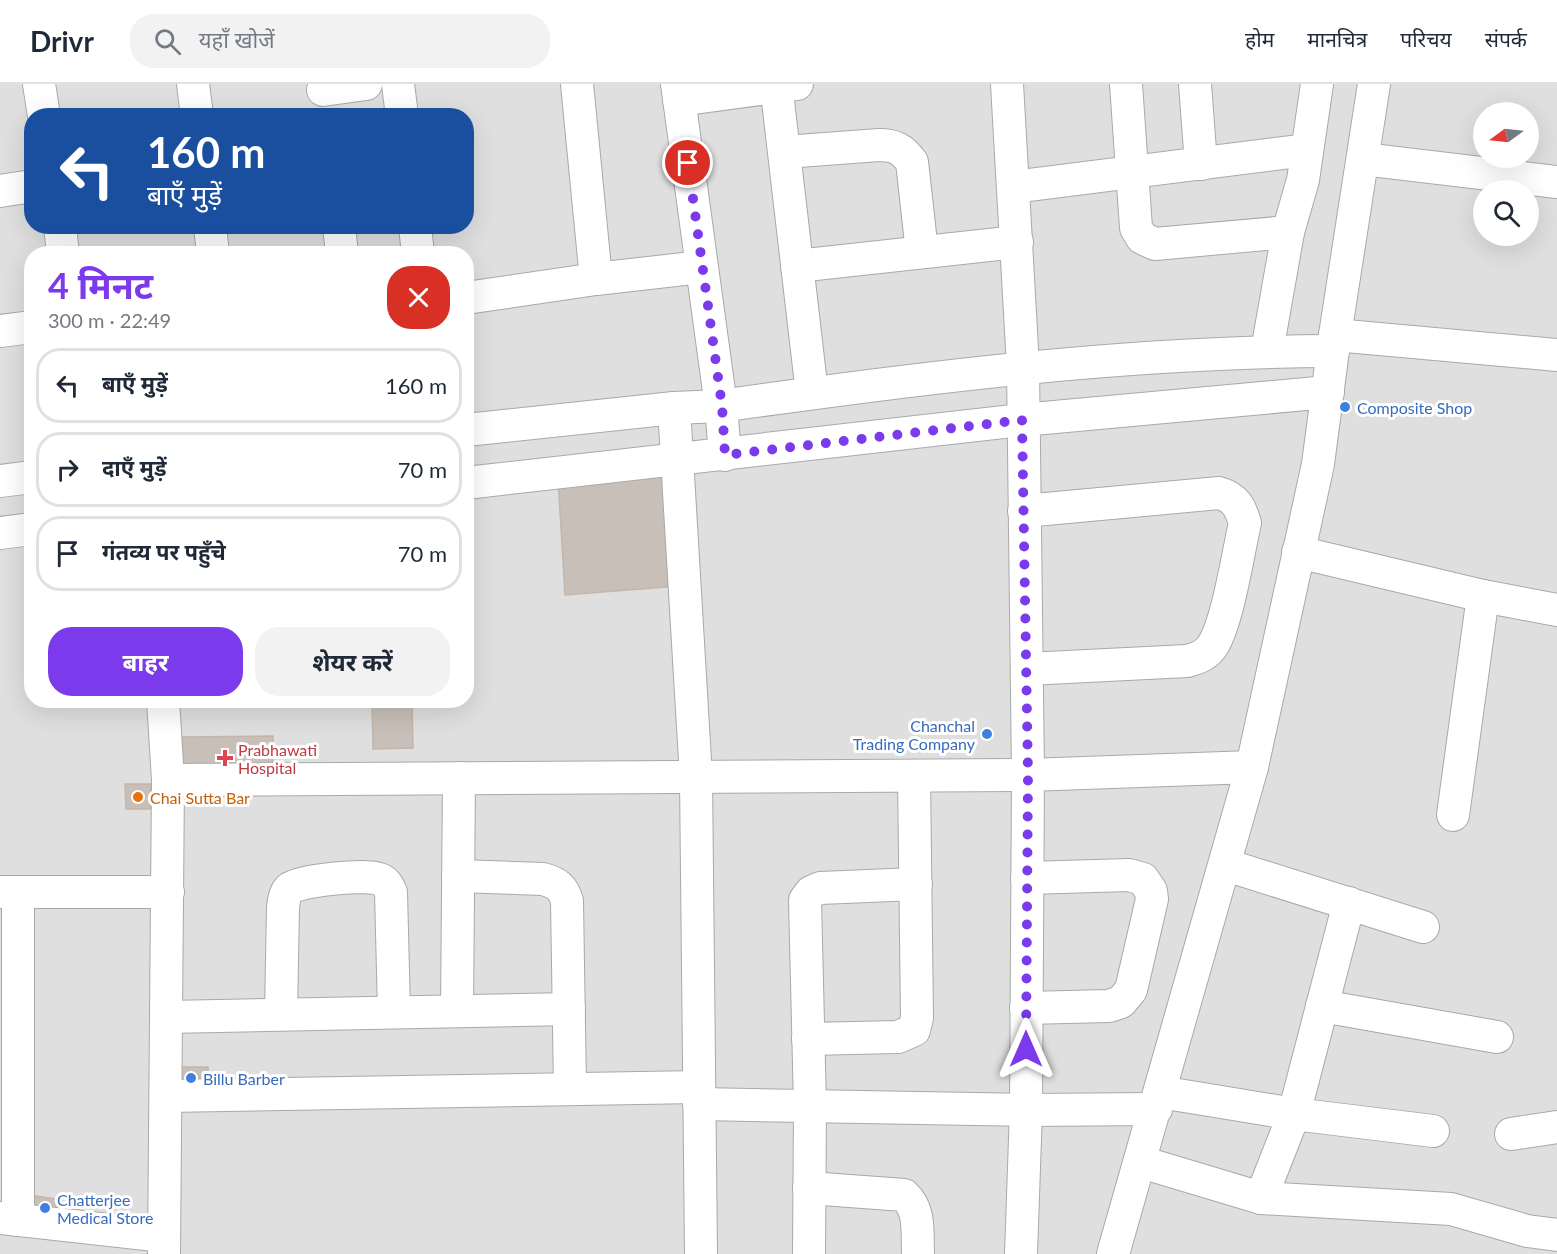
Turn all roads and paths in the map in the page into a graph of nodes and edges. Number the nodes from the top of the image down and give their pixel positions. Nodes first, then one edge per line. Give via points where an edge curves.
1 (39, 84) edge
2 (193, 84) edge
3 (366, 84) edge
4 (398, 84) edge
5 (577, 84) edge
6 (1006, 84) edge
7 (1126, 84) edge
8 (1195, 84) edge
9 (1317, 84) edge
10 (1374, 84) edge
11 (783, 85) edge
12 (678, 92) edge
13 (324, 96) edge
14 (43, 108) edge
15 (196, 108) edge
16 (401, 108) edge
17 (1307, 150) junction
18 (785, 152) junction
19 (1363, 159) junction
20 (1201, 164) junction
21 (1132, 174) junction
22 (1557, 182) edge
23 (24, 187) edge
24 (1014, 187) junction
25 (0, 191) edge
26 (1288, 232) junction
27 (1017, 242) junction
28 (922, 252) junction
29 (797, 266) junction
30 (701, 267) junction
31 (596, 279) junction
32 (474, 297) edge
33 (24, 328) edge
34 (0, 331) edge
35 (1334, 343) junction
36 (1267, 351) junction
37 (1557, 355) edge
38 (1023, 366) junction
39 (1328, 392) junction
40 (812, 393) junction
41 (722, 406) junction
42 (674, 408) junction
43 (1022, 420) junction
44 (474, 429) edge
45 (725, 455) junction
46 (677, 459) junction
47 (24, 478) edge
48 (0, 481) edge
49 (474, 482) edge
50 (1024, 511) junction
51 (24, 530) edge
52 (0, 533) edge
53 (1299, 552) junction
54 (1483, 596) junction
55 (1557, 610) edge
56 (1027, 669) junction
57 (164, 708) edge
58 (1252, 767) junction
59 (1028, 775) junction
60 (914, 776) junction
61 (696, 777) junction
62 (459, 778) junction
63 (168, 780) junction
64 (1453, 815) dead end
65 (1226, 865) junction
66 (458, 876) junction
67 (1027, 878) junction
68 (916, 884) junction
69 (168, 892) junction
70 (9, 893) edge
71 (1349, 903) junction
72 (1423, 927) dead end
73 (1322, 1006) junction
74 (1026, 1008) junction
75 (569, 1009) junction
76 (457, 1011) junction
77 (394, 1012) junction
78 (281, 1014) junction
79 (167, 1017) junction
80 (1497, 1037) dead end
81 (808, 1039) junction
82 (570, 1089) junction
83 (9, 1090) edge
84 (165, 1096) junction
85 (698, 1096) junction
86 (1158, 1100) junction
87 (810, 1106) junction
88 (1026, 1110) junction
89 (1294, 1114) junction
90 (1557, 1127) edge
91 (1433, 1131) dead end
92 (1511, 1134) dead end
93 (1141, 1162) junction
94 (809, 1188) junction
95 (1261, 1197) junction
96 (9, 1219) edge
97 (1557, 1235) edge
98 (164, 1245) edge
99 (701, 1254) edge
100 (809, 1254) edge
101 (918, 1254) edge
102 (1022, 1254) edge
103 (1113, 1254) edge

1 - 14 street
2 - 15 street
3 - 13 street
4 - 16 street
5 - 31 street
6 - 24 street
7 - 21 street
8 - 20 street
9 - 17 street
10 - 19 street
11 - 12 street
11 - 18 street
12 - 30 street
17 - 20 street
17 - 26 street
18 - 28 street via 894,145 912,162
18 - 29 street
19 - 22 street
19 - 35 street
20 - 21 street
21 - 24 street
21 - 26 street via 1136,228 1142,238 1155,244
23 - 25 street
24 - 27 street
26 - 36 street
27 - 28 street
27 - 38 street
28 - 29 street
29 - 40 street
30 - 31 street
30 - 41 street
31 - 32 street
33 - 34 street
35 - 36 street
35 - 37 street
35 - 39 street
36 - 38 street
38 - 40 street
38 - 43 street
39 - 43 street
39 - 53 street via 1318,464
40 - 41 street
41 - 42 street
41 - 45 street
42 - 44 street
42 - 46 street
43 - 45 street
43 - 50 street
45 - 46 street
46 - 49 street
46 - 61 street
47 - 48 street
50 - 56 street
50 - 56 street via 1219,493 1230,496 1240,507 1245,524 1221,628 1203,657 1187,662
51 - 52 street
53 - 54 street
53 - 58 street
54 - 55 street
54 - 64 street
56 - 59 street
57 - 63 street
58 - 59 street
58 - 65 street
59 - 60 street
59 - 67 street
60 - 61 street
60 - 68 street
61 - 62 street
61 - 85 street
62 - 63 street
62 - 66 street
63 - 69 street
65 - 71 street
65 - 86 street
66 - 75 street via 543,879 564,890
66 - 76 street
67 - 74 street
67 - 74 street via 1129,875 1143,879 1152,899 1131,990 1121,1002 1109,1006
68 - 81 street via 914,1030 898,1037
68 - 81 street via 820,888 805,900
69 - 70 street
69 - 79 street
70 - 83 street
71 - 72 street
71 - 73 street
73 - 80 street
73 - 89 street
74 - 88 street
75 - 76 street
75 - 82 street
76 - 77 street
77 - 78 street
77 - 78 street via 391,892 387,883 378,878 362,878 302,883 286,893
78 - 79 street
79 - 84 street
81 - 87 street
82 - 84 street
82 - 85 street
83 - 96 street
84 - 98 street
85 - 87 street
85 - 99 street
86 - 88 street
86 - 89 street
86 - 93 street
87 - 88 street
87 - 94 street
88 - 102 street
89 - 91 street
89 - 95 street
90 - 92 street
93 - 95 street
93 - 103 street
94 - 100 street
94 - 101 street via 904,1195 916,1214
95 - 97 street via 1451,1209 1527,1231
96 - 98 street

